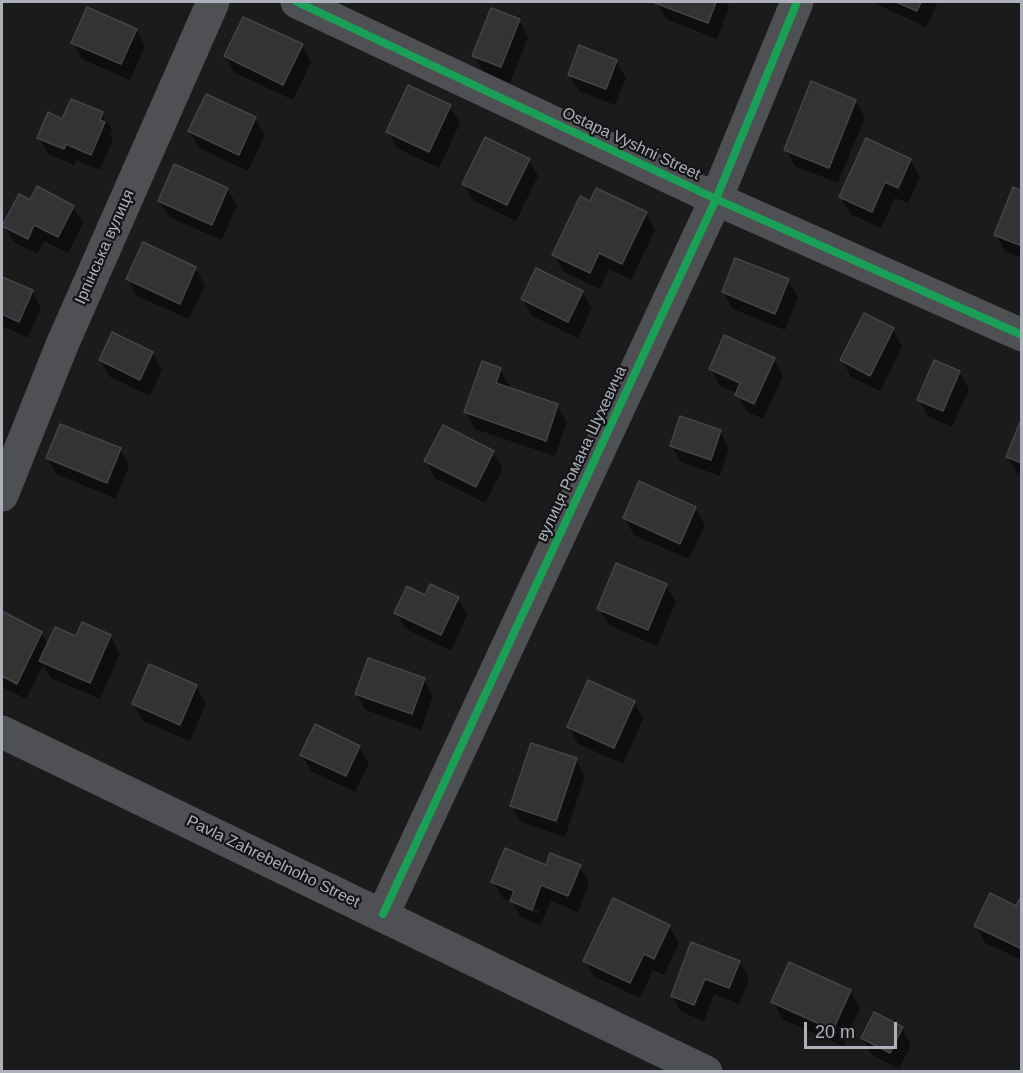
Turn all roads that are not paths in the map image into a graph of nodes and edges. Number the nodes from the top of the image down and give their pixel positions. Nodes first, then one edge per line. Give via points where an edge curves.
1 (213, 2) edge
2 (297, 2) edge
3 (797, 2) edge
4 (716, 199) junction
5 (1022, 335) edge
6 (2, 495) edge
7 (2, 732) edge
8 (383, 914) junction
9 (706, 1071) edge

1 - 6 street, Ірпінська вулиця via 62,345
2 - 4 street, Ostapa Vyshni Street
3 - 4 street, вулиця Романа Шухевича
4 - 5 street, Ostapa Vyshni Street
4 - 8 street, вулиця Романа Шухевича
7 - 8 street, Pavla Zahrebelnoho Street
8 - 9 street, Pavla Zahrebelnoho Street

